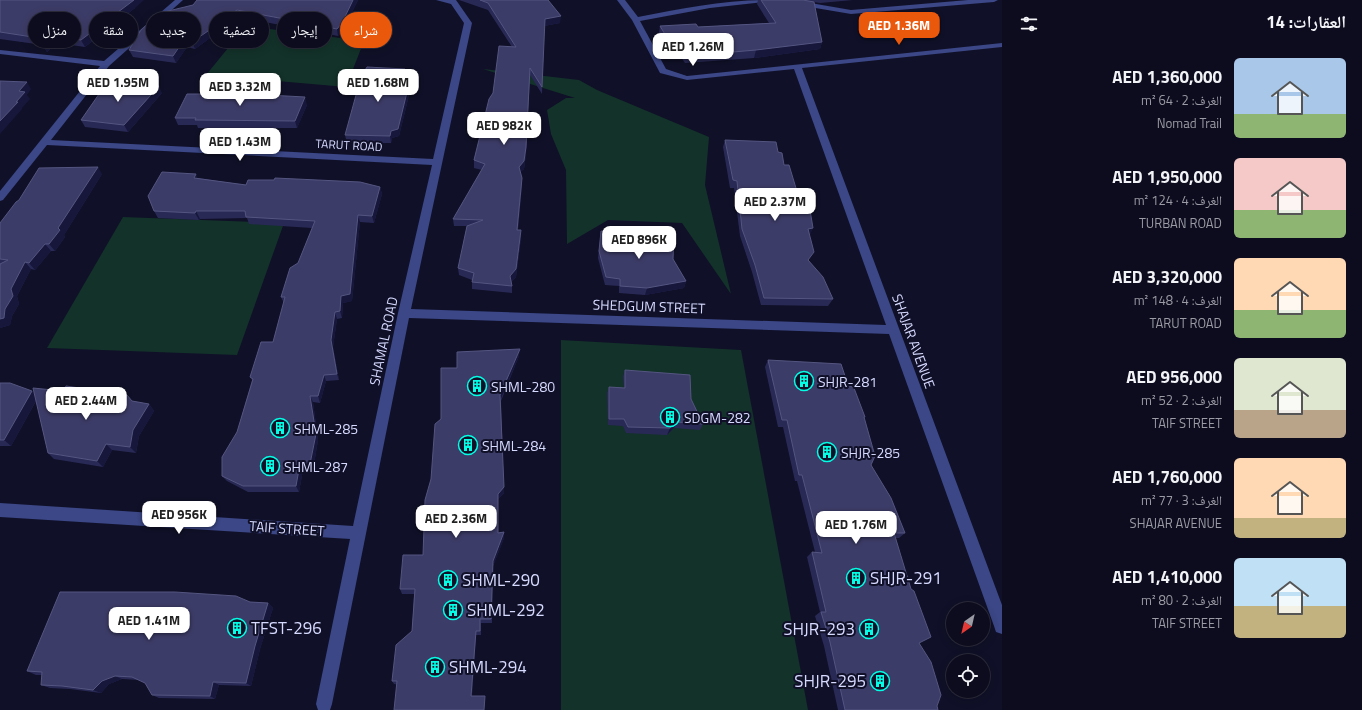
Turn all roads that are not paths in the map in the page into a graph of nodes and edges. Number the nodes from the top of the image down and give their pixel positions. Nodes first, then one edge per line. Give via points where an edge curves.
1 (180, 0) edge
2 (440, 0) edge
3 (621, 0) edge
4 (705, 0) edge
5 (764, 0) edge
6 (780, 0) edge
7 (994, 0) edge
8 (710, 6) junction
9 (636, 20) junction
10 (1002, 45) edge
11 (0, 52) edge
12 (106, 64) junction
13 (797, 66) junction
14 (44, 142) junction
15 (437, 162) junction
16 (0, 198) edge
17 (404, 313) junction
18 (894, 330) junction
19 (0, 510) edge
20 (359, 533) junction
21 (1002, 626) edge
22 (324, 704) dead end

1 - 12 street
2 - 15 street, SHAMAL ROAD via 452,2 468,24
3 - 9 street
4 - 8 street
5 - 8 street
6 - 7 street via 851,12
8 - 9 street
9 - 13 street via 663,71 687,78
10 - 13 street
11 - 12 street
12 - 14 street
13 - 18 street, SHAJAR AVENUE
14 - 15 street, TARUT ROAD
14 - 16 street
15 - 17 street, SHAMAL ROAD
17 - 18 street, SHEDGUM STREET
17 - 20 street, SHAMAL ROAD
18 - 21 street, SHAJAR AVENUE
19 - 20 street, TAIF STREET
20 - 22 street, SHAMAL ROAD

